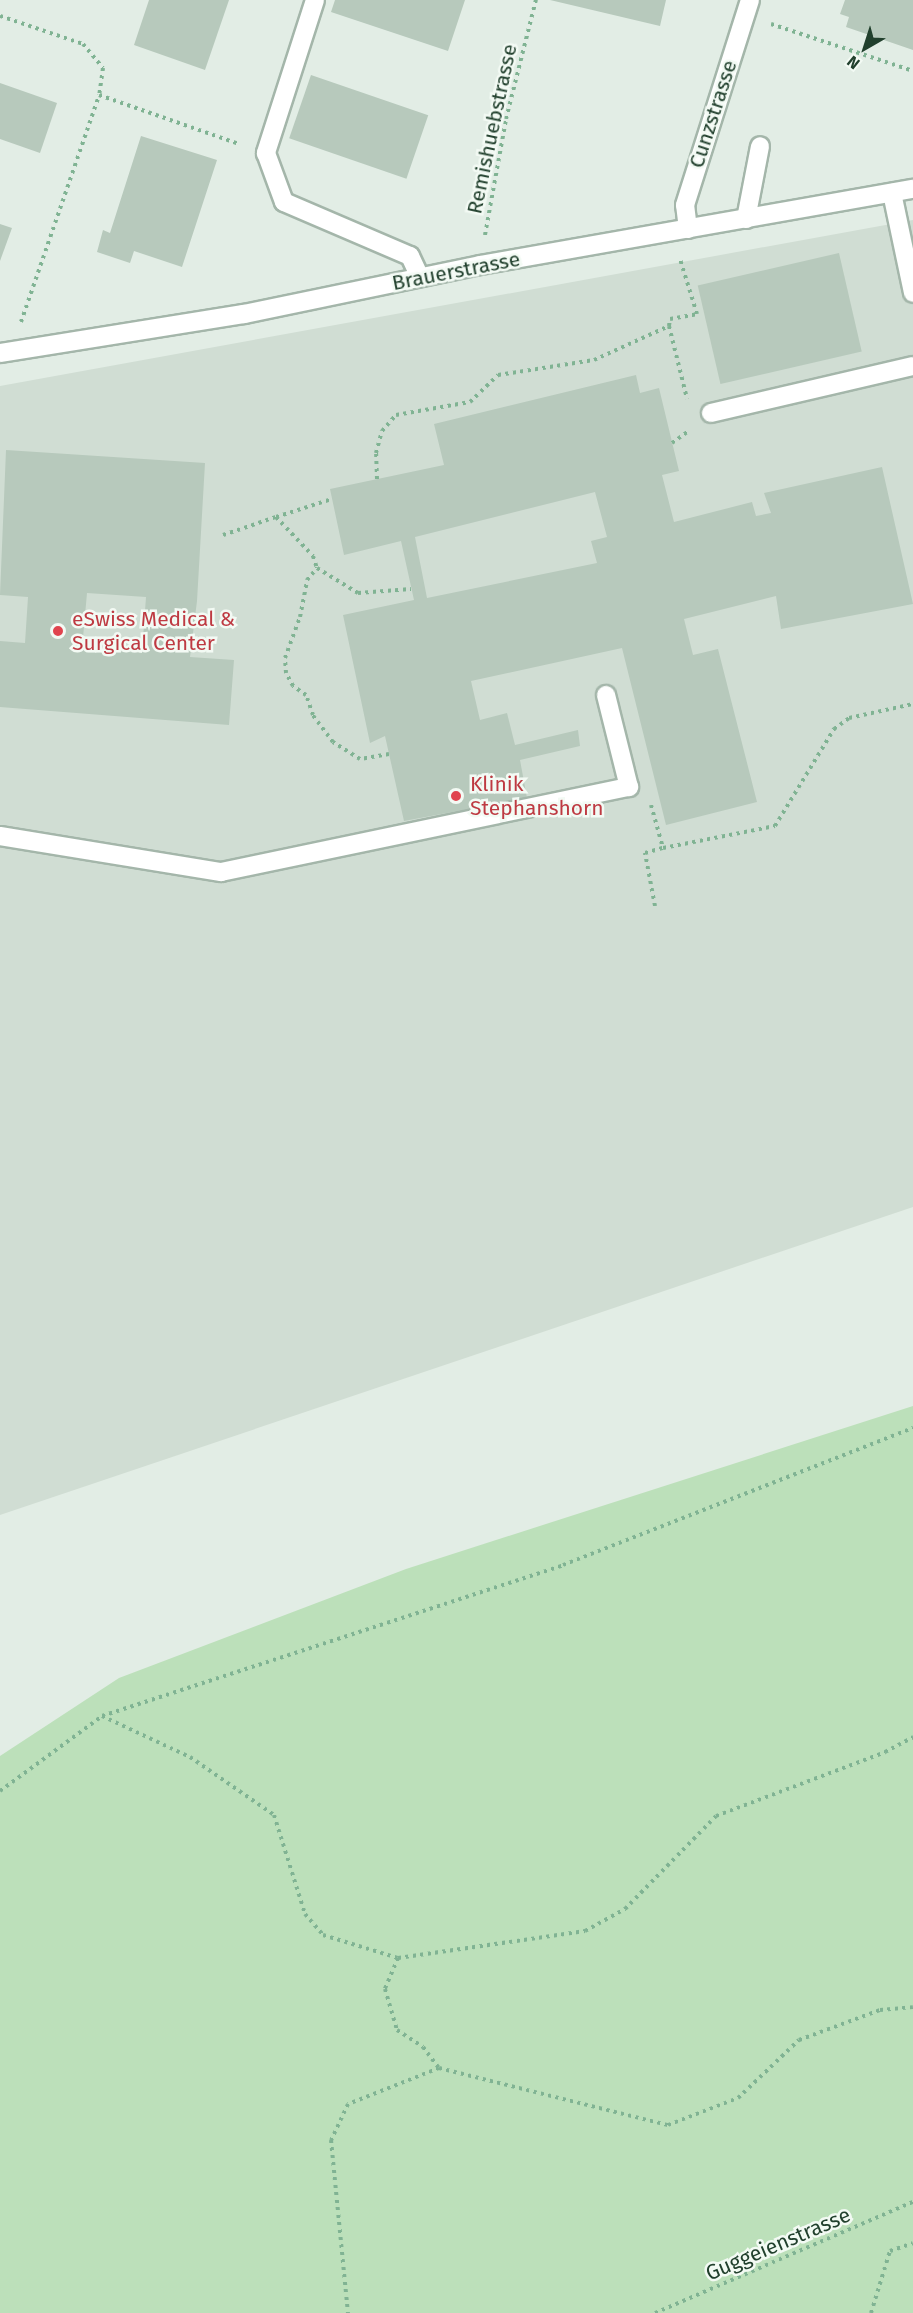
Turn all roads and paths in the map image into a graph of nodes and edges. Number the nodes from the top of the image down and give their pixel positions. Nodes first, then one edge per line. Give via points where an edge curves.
1 (315, 0) edge
2 (536, 0) edge
3 (748, 6) edge
4 (0, 16) edge
5 (913, 71) edge
6 (99, 96) junction
7 (760, 146) dead end
8 (266, 153) junction
9 (913, 189) edge
10 (892, 194) junction
11 (746, 219) junction
12 (688, 229) junction
13 (678, 253) dead end
14 (480, 265) junction
15 (420, 277) junction
16 (913, 293) edge
17 (669, 326) junction
18 (19, 327) dead end
19 (0, 353) edge
20 (913, 366) edge
21 (688, 404) dead end
22 (711, 413) dead end
23 (378, 479) dead end
24 (332, 499) dead end
25 (276, 516) junction
26 (223, 536) dead end
27 (318, 568) junction
28 (411, 589) dead end
29 (606, 695) dead end
30 (913, 704) edge
31 (389, 754) dead end
32 (629, 787) junction
33 (0, 836) edge
34 (663, 848) junction
35 (655, 906) dead end
36 (913, 1428) edge
37 (102, 1716) junction
38 (913, 1737) edge
39 (0, 1791) edge
40 (398, 1958) junction
41 (913, 2007) edge
42 (439, 2068) junction
43 (913, 2202) edge
44 (913, 2243) edge
45 (348, 2313) edge
46 (655, 2313) edge
47 (871, 2313) edge

1 - 8 street
2 - 14 path, Remishuebstrasse via 506,119
3 - 5 path via 797,35
3 - 12 street, Cunzstrasse via 685,205
4 - 6 path via 83,44 103,68
6 - 8 path
6 - 18 path
7 - 11 street
8 - 15 street via 284,202 410,256
9 - 10 street, Brauerstrasse
10 - 11 street, Brauerstrasse
10 - 16 street
11 - 12 street, Brauerstrasse
12 - 14 street, Brauerstrasse
13 - 17 path via 697,314 670,319
14 - 15 street, Brauerstrasse
15 - 19 street, Brauerstrasse via 244,314
17 - 21 path
17 - 23 path via 594,360 498,375 470,402 396,415 382,431 376,453
20 - 22 street
24 - 25 path
25 - 26 path
25 - 27 path
27 - 28 path via 358,593
27 - 31 path via 307,580 300,617 287,646 286,673 293,686 306,695 313,715 333,742 360,759
29 - 32 street
30 - 34 path via 849,718 834,729 775,826
32 - 33 street via 221,872
32 - 34 path via 650,803
34 - 35 path via 645,853
36 - 37 path via 563,1565
37 - 39 path
37 - 40 path via 190,1757 274,1815 305,1914 322,1935
38 - 40 path via 885,1752 716,1816 626,1909 585,1931
40 - 42 path via 385,1989 398,2030 423,2047
41 - 42 path via 880,2010 799,2040 738,2098 668,2125
42 - 45 path via 348,2104 330,2140
43 - 46 path, Guggeienstrasse
44 - 47 path via 890,2251

